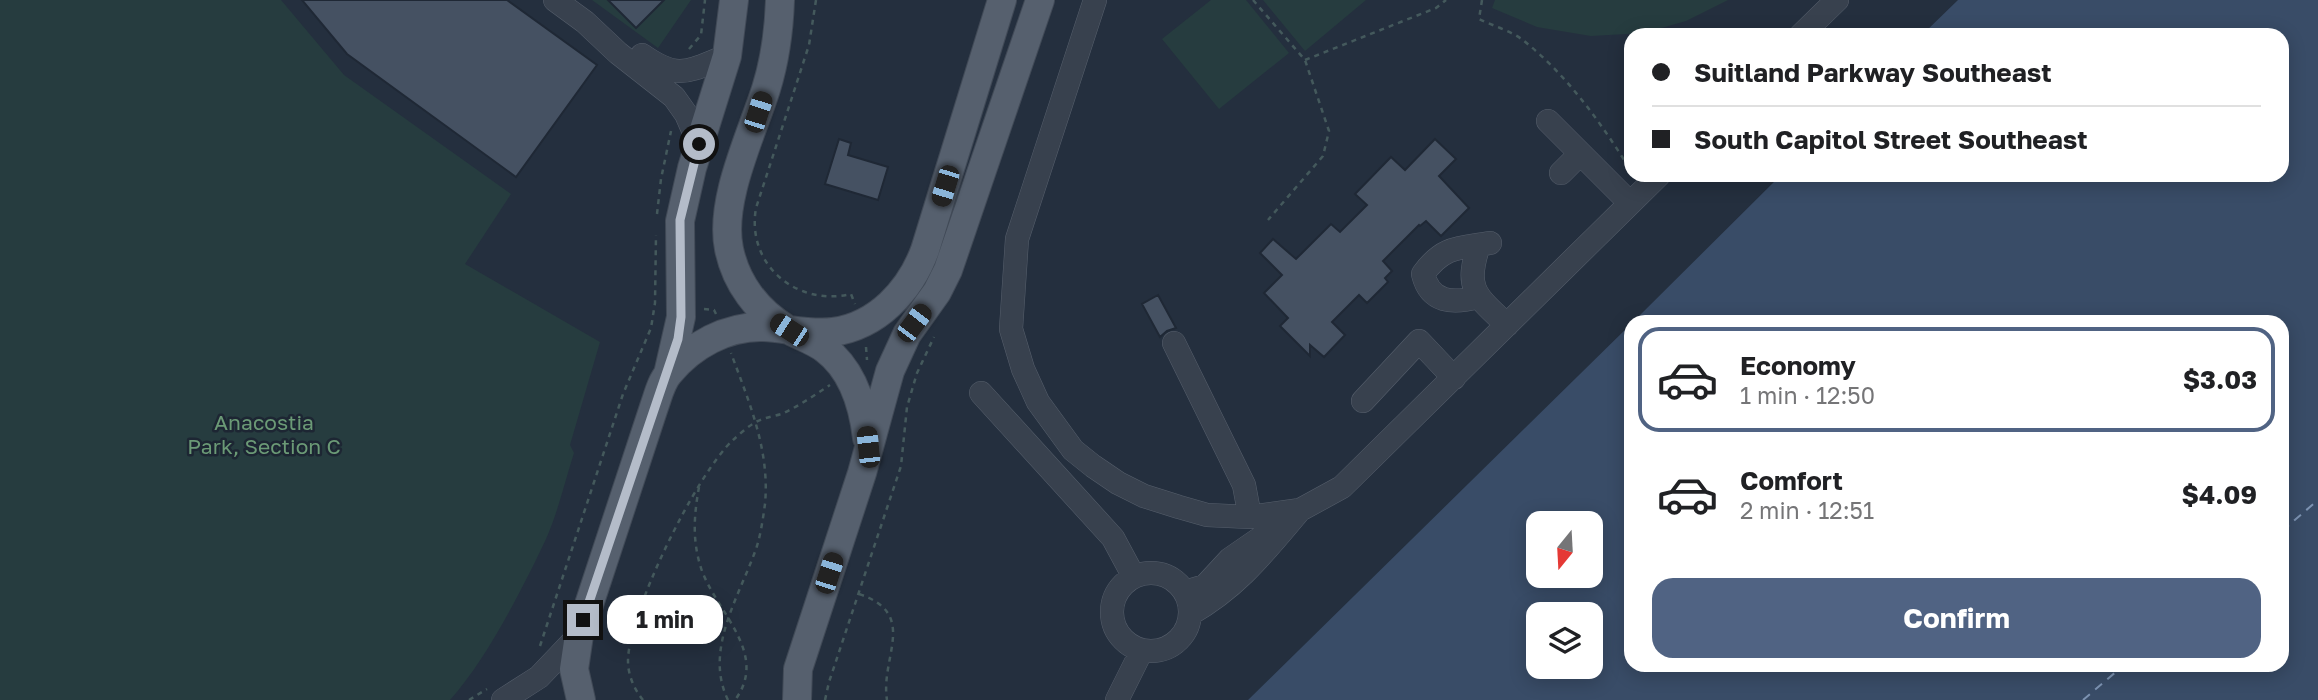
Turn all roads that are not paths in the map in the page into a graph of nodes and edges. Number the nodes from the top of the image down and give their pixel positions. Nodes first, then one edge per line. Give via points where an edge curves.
1 (555, 0) edge
2 (734, 0) edge
3 (780, 0) edge
4 (1002, 0) edge
5 (1040, 0) edge
6 (1095, 0) edge
7 (1837, 0) edge
8 (585, 22) junction
9 (1808, 28) edge
10 (727, 56) junction
11 (1548, 121) dead end
12 (699, 144) junction
13 (1580, 153) junction
14 (1561, 173) dead end
15 (1652, 182) edge
16 (1630, 204) junction
17 (1478, 297) junction
18 (1507, 325) junction
19 (789, 330) junction
20 (1174, 343) dead end
21 (668, 374) junction
22 (1454, 378) junction
23 (981, 393) dead end
24 (1363, 401) dead end
25 (868, 447) junction
26 (1300, 510) junction
27 (1250, 517) junction
28 (1134, 577) junction
29 (1188, 603) junction
30 (579, 635) junction
31 (1142, 650) junction
32 (798, 669) junction
33 (499, 696) edge
34 (538, 700) edge
35 (581, 700) edge
36 (779, 700) edge
37 (797, 700) edge
38 (1117, 700) edge

1 - 8 street
2 - 10 main road
3 - 19 main road via 772,68 730,200 727,225 729,249 744,286 766,314
4 - 19 main road via 915,272 892,302 862,324 832,332
5 - 25 main road via 948,270 894,358
6 - 27 street via 1017,240 1011,329 1019,356 1038,402 1073,450 1093,467 1144,496 1208,514
7 - 9 street
8 - 10 street via 669,71 685,72
8 - 12 street via 674,97
10 - 12 main road
11 - 13 street
12 - 21 main road via 680,220 681,317
13 - 14 street
13 - 16 street
15 - 16 street
16 - 18 street
17 - 17 street via 1445,300 1432,293 1423,274 1446,250 1485,244 1472,266
17 - 18 street
18 - 22 street
19 - 21 main road via 748,328 724,333 693,351
19 - 25 main road via 824,348 847,373 862,409
20 - 27 street via 1244,485
21 - 30 main road via 653,407
22 - 24 street via 1419,341
22 - 26 street via 1342,487
23 - 28 street via 1113,538
25 - 32 main road
26 - 27 street
26 - 29 street via 1245,574 1217,598
28 - 29 street via 1168,577 1178,583
28 - 31 street via 1117,593 1112,616 1122,637
29 - 31 street via 1187,627 1180,638 1169,647
30 - 33 street via 539,677
30 - 35 main road via 574,668
31 - 38 street
32 - 36 main road
32 - 37 main road
33 - 34 street

